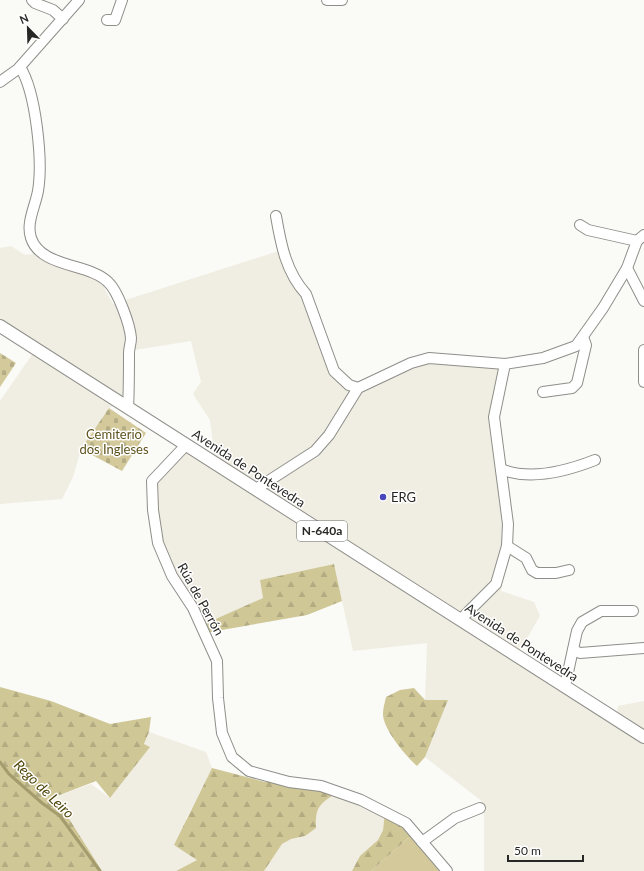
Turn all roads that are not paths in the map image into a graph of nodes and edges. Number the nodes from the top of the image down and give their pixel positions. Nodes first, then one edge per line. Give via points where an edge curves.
1 (32, 0) edge
2 (79, 0) edge
3 (122, 0) edge
4 (327, 0) edge
5 (342, 0) edge
6 (63, 19) junction
7 (107, 20) dead end
8 (20, 67) junction
9 (0, 82) edge
10 (276, 216) dead end
11 (580, 225) dead end
12 (640, 238) edge
13 (627, 268) junction
14 (644, 301) edge
15 (0, 326) edge
16 (583, 337) junction
17 (644, 350) edge
18 (505, 364) junction
19 (644, 382) edge
20 (358, 388) junction
21 (543, 392) dead end
22 (128, 408) junction
23 (186, 445) junction
24 (595, 460) dead end
25 (501, 469) junction
26 (256, 489) junction
27 (507, 546) junction
28 (569, 570) dead end
29 (633, 611) dead end
30 (460, 620) junction
31 (644, 648) edge
32 (573, 650) junction
33 (565, 686) junction
34 (644, 736) edge
35 (480, 808) dead end
36 (422, 842) junction
37 (447, 871) edge

1 - 6 street via 53,10
2 - 6 street
3 - 7 street via 115,20
4 - 5 street
6 - 8 street
8 - 9 street
8 - 22 street via 26,76 32,100 38,144 38,191 29,231 32,241 41,253 109,282 131,338
10 - 20 street via 287,264 306,294 334,371 349,385
11 - 12 street via 588,230
12 - 13 street
13 - 14 street
13 - 16 street
15 - 22 main road, Avenida de Pontevedra / N-640a
16 - 18 street via 576,346 543,358
16 - 21 street via 586,345 577,383 572,388
17 - 19 street
18 - 20 street via 429,358 416,360
18 - 25 street via 494,417
20 - 26 street via 329,435 315,450
22 - 23 main road, Avenida de Pontevedra / N-640a
23 - 26 main road, Avenida de Pontevedra / N-640a
23 - 36 street, Rúa de Perrón via 152,481 158,544 172,576 193,608 217,661 222,733 232,757 249,771 289,782 321,786 361,800 406,823
24 - 25 street via 551,473 510,473
25 - 27 street via 508,524
26 - 30 main road, Avenida de Pontevedra / N-640a
27 - 28 street via 526,558 532,570 537,573
27 - 30 street via 496,584
29 - 32 street via 600,611 582,622 577,631
30 - 33 main road, Avenida de Pontevedra / N-640a
31 - 32 street via 580,653
32 - 33 street
33 - 34 main road, Avenida de Pontevedra / N-640a
35 - 36 street via 455,818
36 - 37 street, Rúa de Perrón

